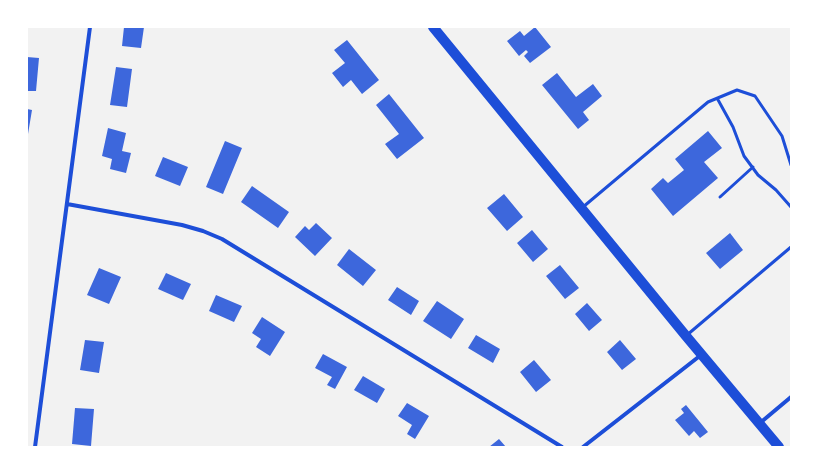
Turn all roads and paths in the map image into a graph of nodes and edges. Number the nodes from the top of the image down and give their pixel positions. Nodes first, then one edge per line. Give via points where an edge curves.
1 (90, 27) edge
2 (433, 27) edge
3 (717, 98) junction
4 (791, 165) edge
5 (753, 167) junction
6 (720, 198) dead end
7 (67, 204) junction
8 (791, 207) edge
9 (581, 208) junction
10 (791, 247) edge
11 (686, 336) junction
12 (702, 355) junction
13 (791, 397) edge
14 (760, 423) junction
15 (35, 447) edge
16 (562, 447) edge
17 (583, 447) edge
18 (779, 447) edge

1 - 7 street
2 - 9 main road
3 - 4 lane via 737,90 755,96 782,136
3 - 5 lane via 733,127 744,156
3 - 9 lane via 708,102
5 - 6 lane
5 - 8 lane
7 - 15 street
7 - 16 street via 182,225 222,239
9 - 11 main road
10 - 11 lane
11 - 12 main road
12 - 14 main road
12 - 17 street
13 - 14 street
14 - 18 main road

